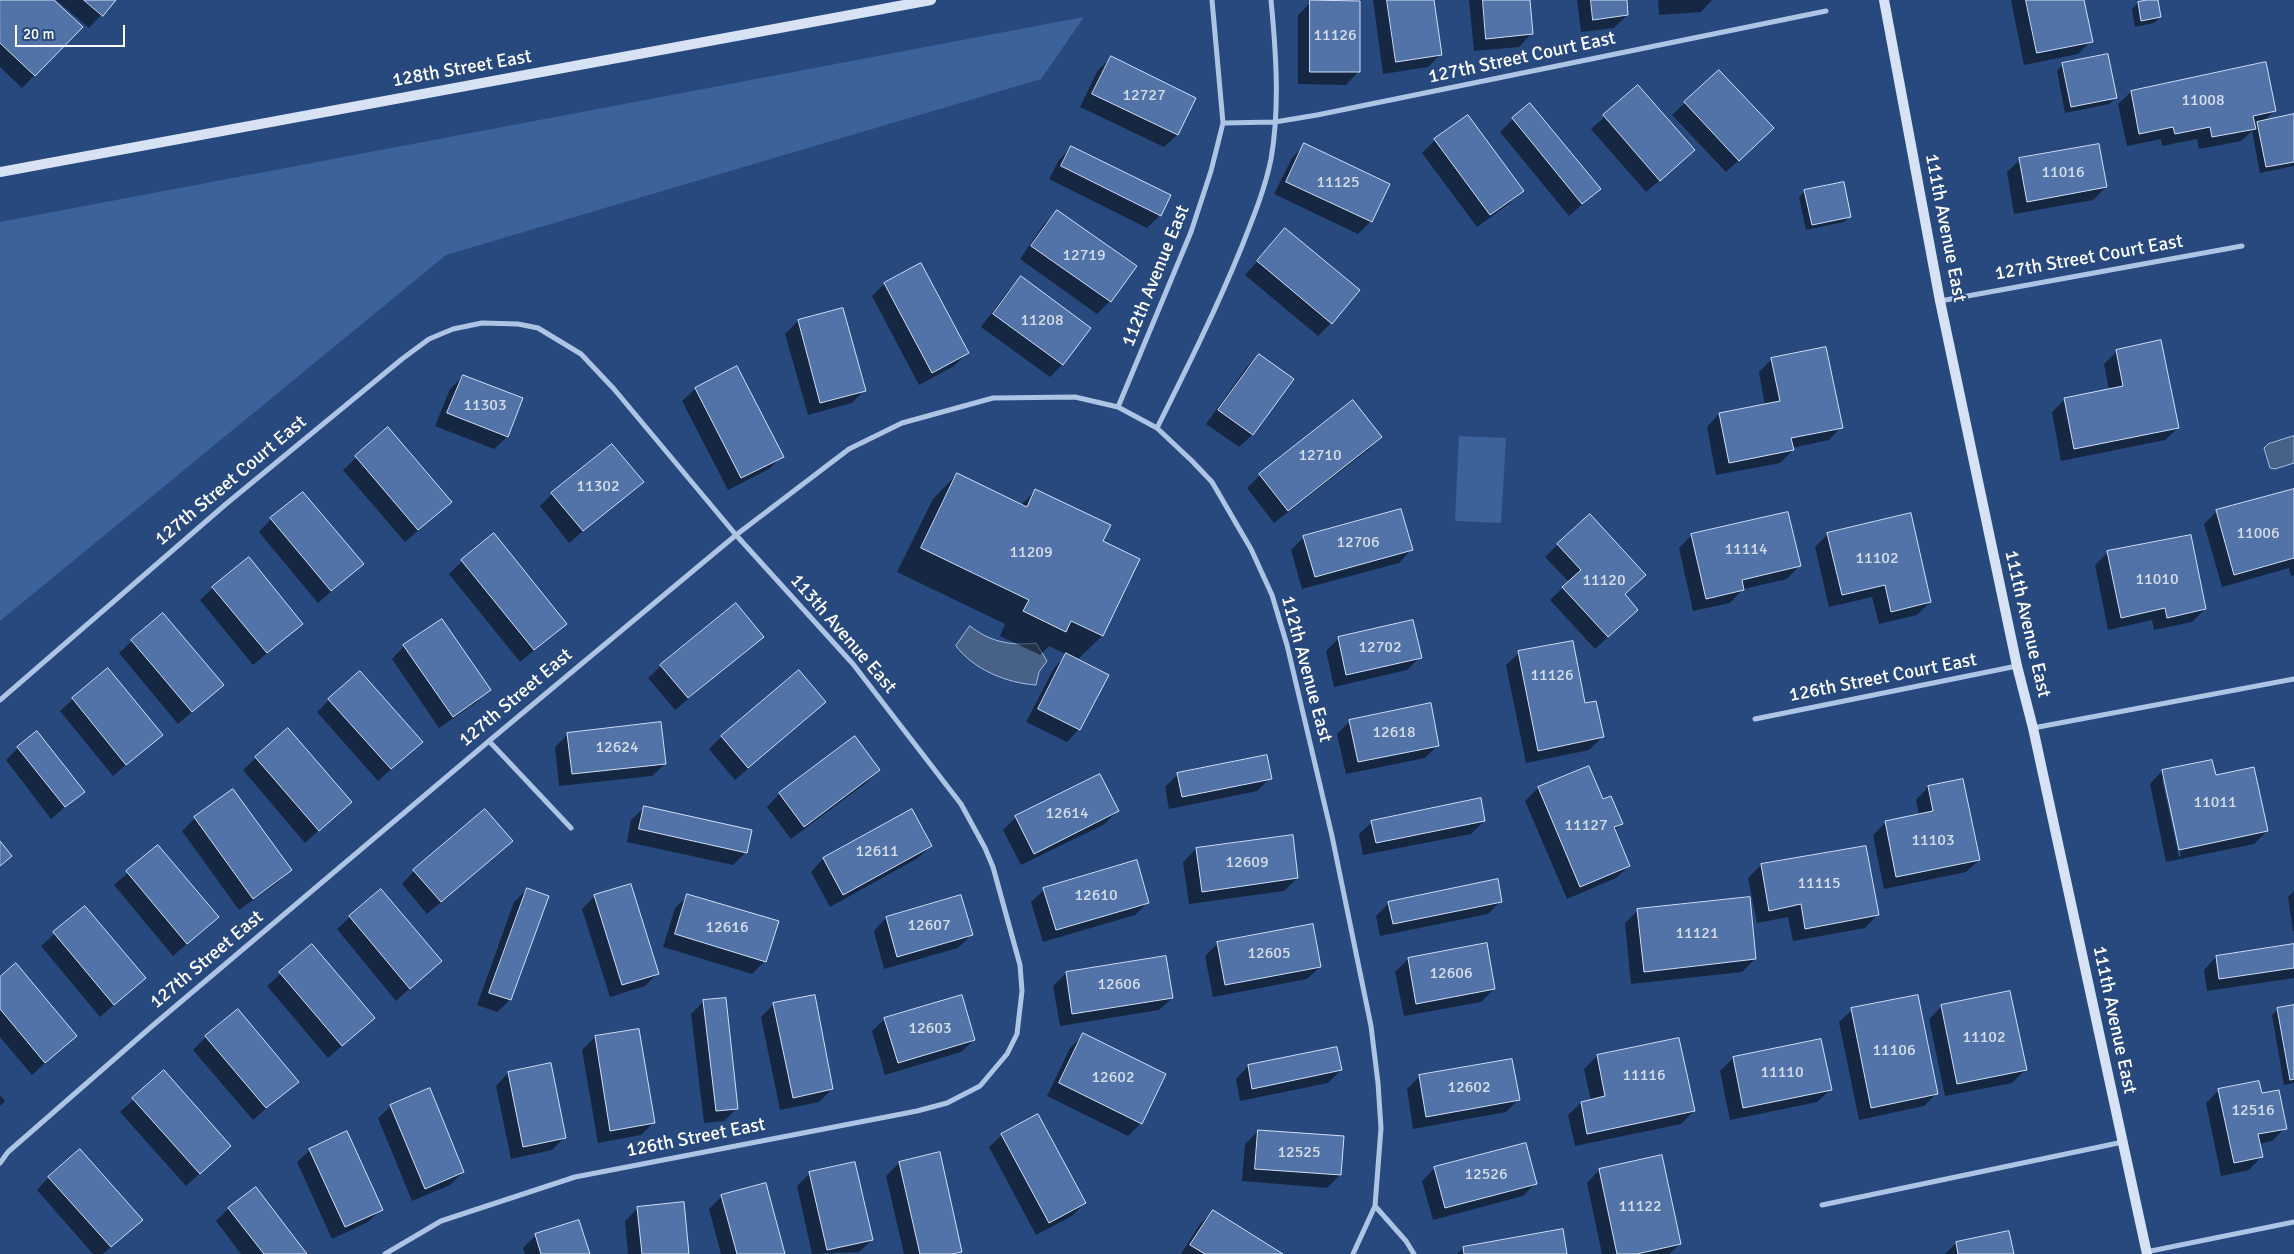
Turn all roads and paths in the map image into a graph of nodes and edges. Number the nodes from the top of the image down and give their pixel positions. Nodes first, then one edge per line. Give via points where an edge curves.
1 (931, 0) edge
2 (1212, 0) edge
3 (1270, 0) edge
4 (1884, 0) edge
5 (1826, 11) dead end
6 (1275, 122) junction
7 (1223, 123) junction
8 (0, 172) edge
9 (2242, 246) dead end
10 (1940, 300) junction
11 (501, 325) joint
12 (1118, 407) junction
13 (1156, 428) junction
14 (736, 535) junction
15 (2017, 666) junction
16 (2294, 680) edge
17 (0, 700) edge
18 (1755, 719) dead end
19 (2033, 728) junction
20 (489, 741) junction
21 (571, 828) dead end
22 (1007, 1054) joint
23 (2123, 1142) junction
24 (0, 1163) edge
25 (1822, 1205) dead end
26 (1375, 1206) junction
27 (2294, 1222) edge
28 (2147, 1253) edge
29 (385, 1254) edge
30 (1353, 1254) edge
31 (1414, 1254) edge

1 - 8 street, 128th Street East
2 - 7 street, 112th Avenue East
3 - 6 street via 1276,82
4 - 10 street, 111th Avenue East
5 - 6 street, 127th Street Court East
6 - 7 street, 127th Street Court East
6 - 13 street via 1271,160 1257,208 1224,290
7 - 12 street, 112th Avenue East via 1191,232
9 - 10 street, 127th Street Court East
10 - 15 street, 111th Avenue East
11 - 14 street, 113th Avenue East via 538,328 582,354
11 - 17 street, 127th Street Court East via 482,323 453,329 429,339 402,359 226,504
12 - 13 street, 112th Avenue East
12 - 14 street, 127th Street East via 1075,397 993,398 902,423 849,449
13 - 26 street, 112th Avenue East via 1212,482 1251,549 1272,595 1287,645 1332,836 1371,1026 1382,1128
14 - 20 street, 127th Street East
14 - 22 street, 113th Avenue East via 853,664 961,804 985,848 1020,965 1022,991 1017,1034
15 - 18 street, 126th Street Court East
15 - 19 street, 111th Avenue East
16 - 19 street
19 - 23 street, 111th Avenue East
20 - 21 street
20 - 24 street, 127th Street East via 151,1027 8,1152
22 - 29 street, 126th Street East via 980,1086 947,1103 575,1177 441,1221
23 - 25 street
23 - 28 street, 111th Avenue East
26 - 30 street, 112th Avenue East
26 - 31 street
27 - 28 street

